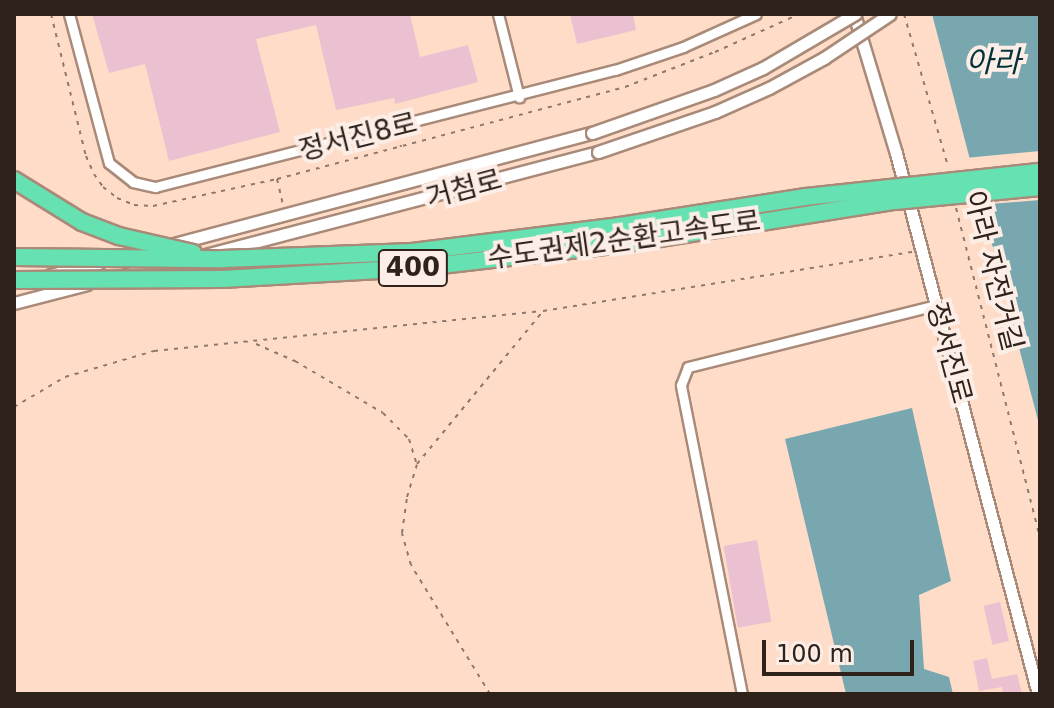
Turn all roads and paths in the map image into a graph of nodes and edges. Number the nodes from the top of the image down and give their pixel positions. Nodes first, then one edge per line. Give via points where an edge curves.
1 (69, 14) edge
2 (498, 14) edge
3 (756, 14) edge
4 (854, 14) edge
5 (890, 14) edge
6 (904, 14) edge
7 (519, 97) junction
8 (397, 126) junction
9 (401, 147) dead end
10 (1040, 172) edge
11 (950, 177) dead end
12 (277, 179) dead end
13 (14, 180) edge
14 (1040, 187) edge
15 (955, 203) dead end
16 (286, 217) junction
17 (922, 250) junction
18 (14, 257) edge
19 (222, 259) junction
20 (14, 282) edge
21 (14, 303) edge
22 (936, 305) junction
23 (543, 311) junction
24 (254, 343) junction
25 (14, 407) edge
26 (417, 464) junction
27 (1040, 538) edge
28 (490, 694) edge
29 (742, 694) edge
30 (1038, 694) edge

1 - 8 street, 정서진8로 via 104,151 115,171 133,182 170,185
2 - 7 street
3 - 7 street, 정서진8로 via 683,47
4 - 16 street, 거첨로, bridge via 763,68 714,90 592,133
4 - 17 street, 정서진로
5 - 21 street, 거첨로, bridge via 769,88 598,152
6 - 11 path, 아라 자전거길
7 - 8 street, 정서진8로
8 - 9 path
10 - 19 highway, 수도권제2순환고속도로 / 400, bridge via 821,195 412,252
12 - 16 path
13 - 19 highway, bridge via 119,236
14 - 20 highway, 수도권제2순환고속도로 / 400, bridge via 895,201 622,244 415,268 222,279
15 - 27 path, 아라 자전거길
16 - 20 street, 거첨로
17 - 22 street, 정서진로
17 - 23 path
18 - 19 highway, 수도권제2순환고속도로 / 400, bridge
22 - 29 street via 688,367 681,385
22 - 30 street, 정서진로
23 - 24 path
23 - 26 path
24 - 25 path via 154,351 65,377
24 - 26 path via 383,413 409,439
26 - 28 path via 402,533 411,565

